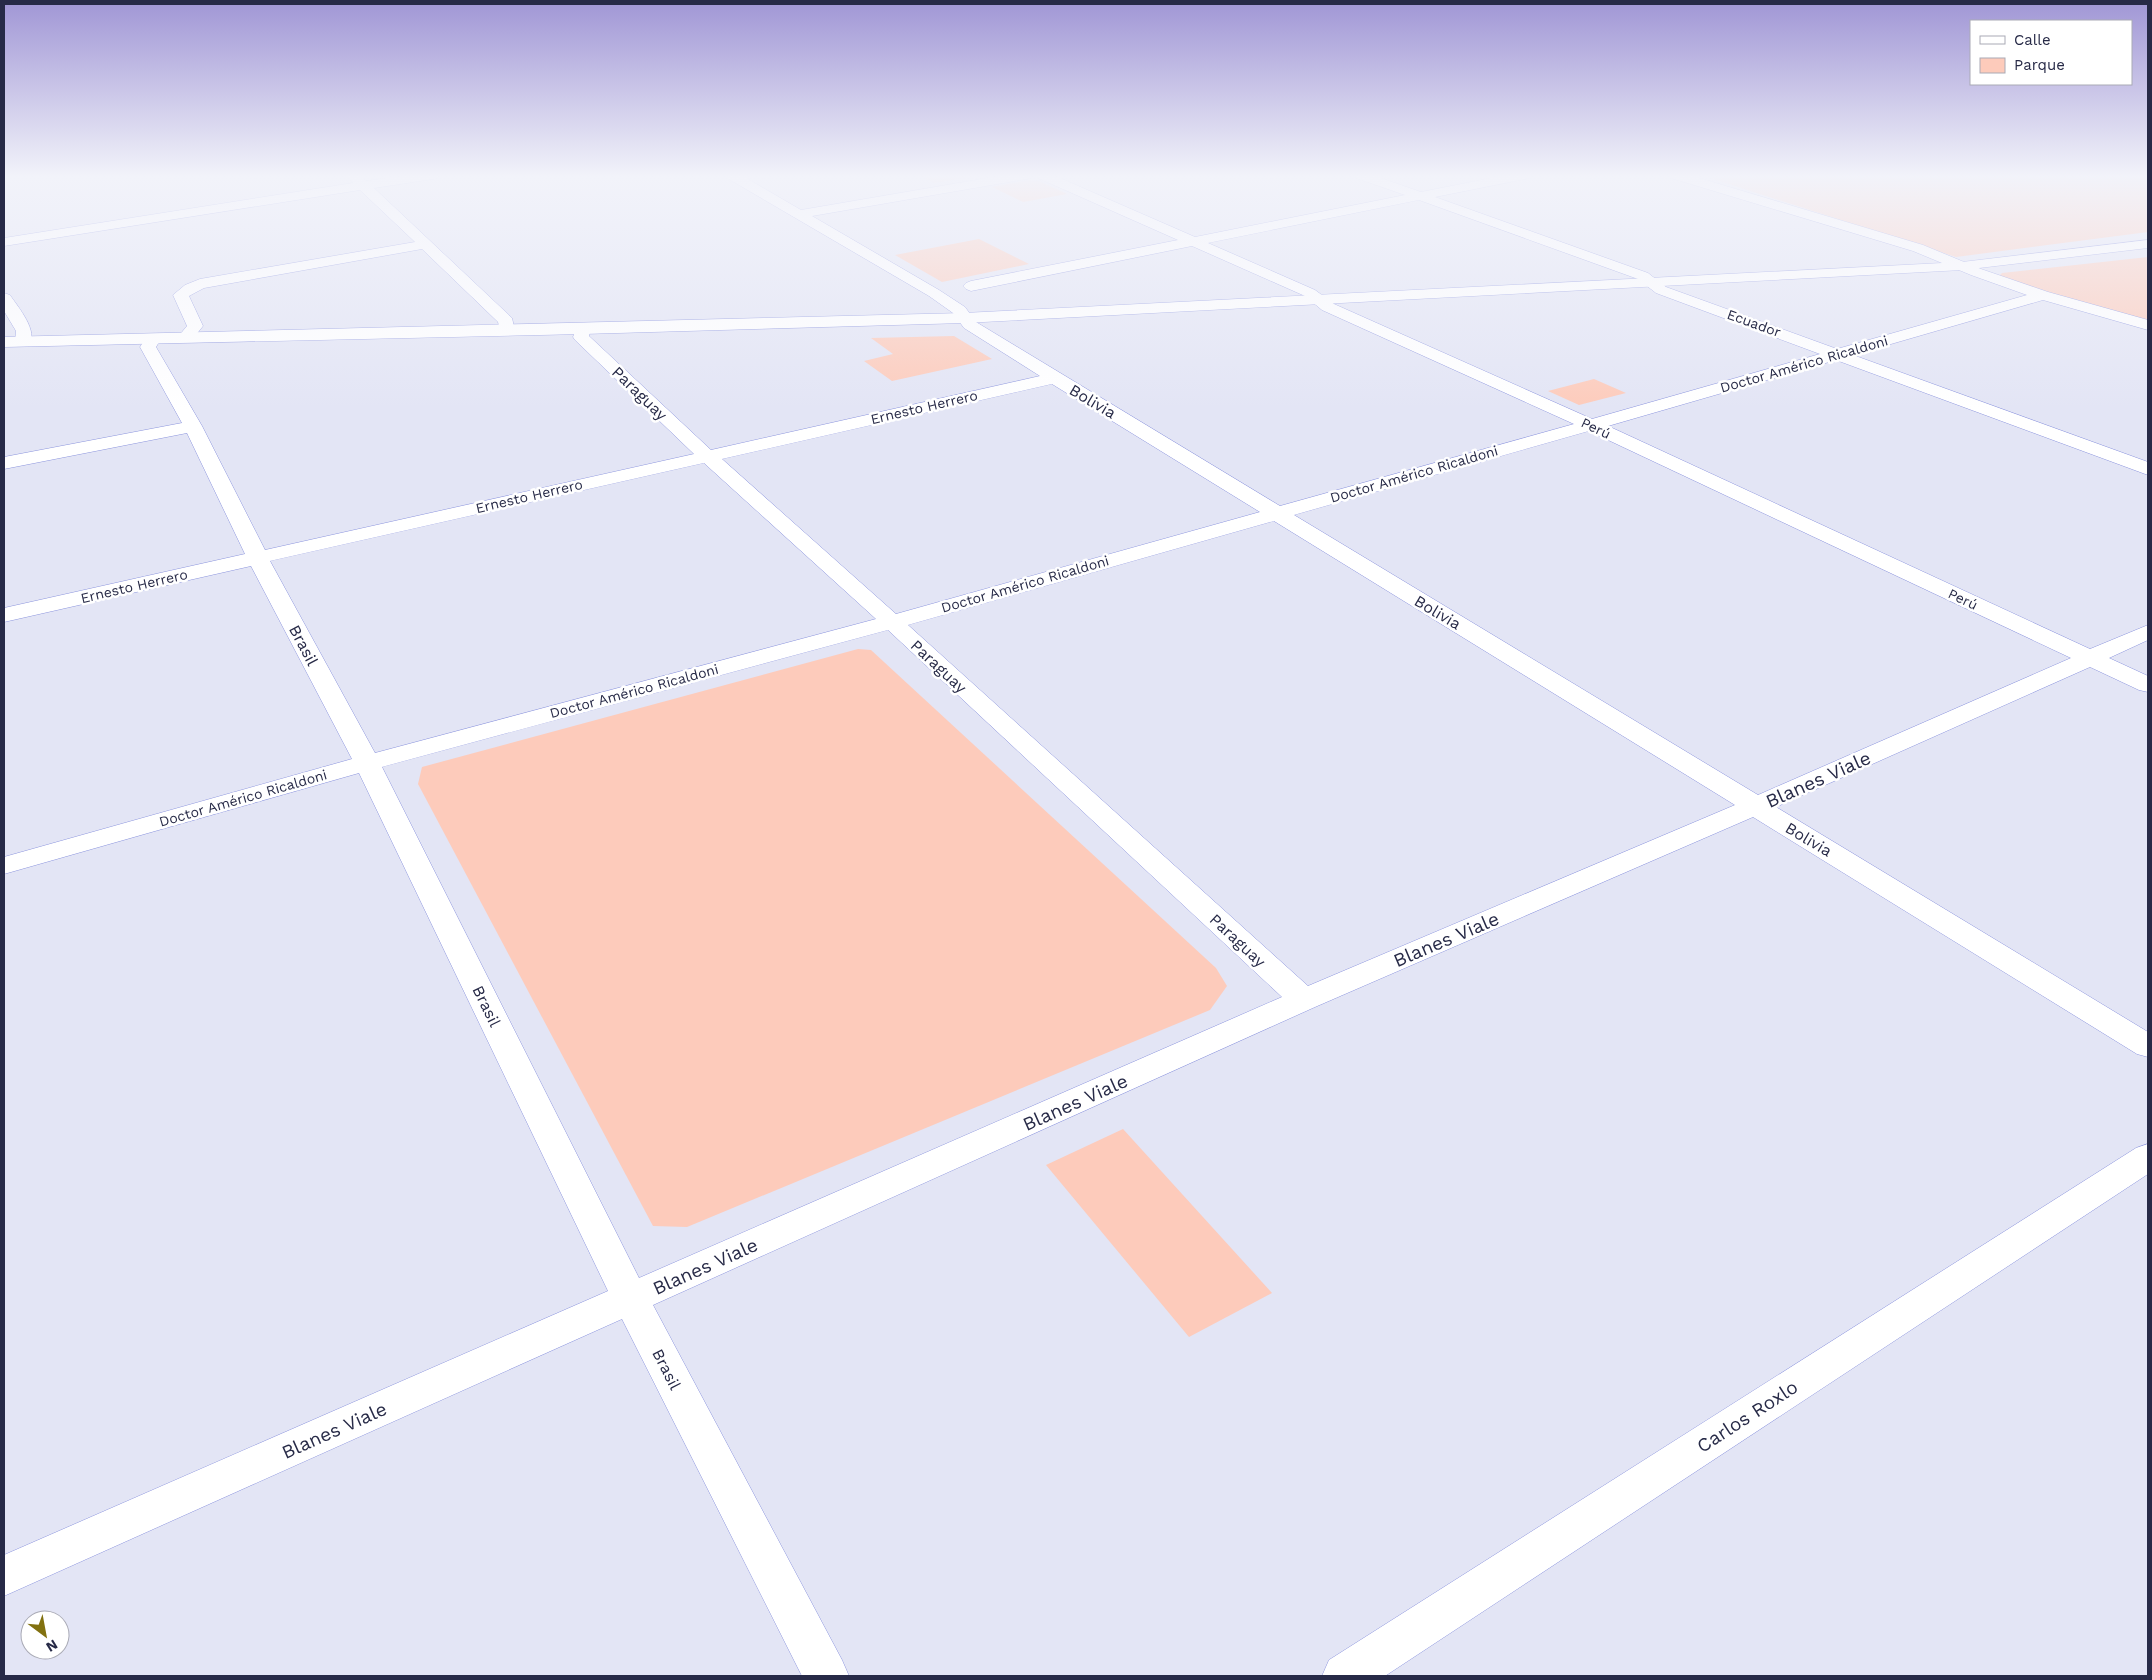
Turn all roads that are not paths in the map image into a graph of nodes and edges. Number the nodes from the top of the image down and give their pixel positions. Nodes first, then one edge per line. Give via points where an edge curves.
1 (371, 253) edge
2 (434, 253) edge
3 (867, 253) edge
4 (1135, 253) edge
5 (1218, 253) edge
6 (1581, 253) edge
7 (1931, 253) edge
8 (2069, 253) edge
9 (1962, 266) junction
10 (1652, 283) junction
11 (971, 286) dead end
12 (2043, 295) junction
13 (4, 298) edge
14 (1318, 299) junction
15 (964, 318) junction
16 (2148, 325) edge
17 (583, 330) junction
18 (507, 331) junction
19 (153, 338) junction
20 (185, 338) junction
21 (4, 342) edge
22 (23, 342) junction
23 (1839, 354) junction
24 (1054, 378) junction
25 (1591, 425) junction
26 (193, 426) junction
27 (706, 455) junction
28 (4, 463) edge
29 (2148, 469) edge
30 (1275, 513) junction
31 (258, 558) junction
32 (4, 614) edge
33 (892, 622) junction
34 (2148, 632) edge
35 (2089, 658) junction
36 (2148, 684) edge
37 (367, 763) junction
38 (1756, 806) junction
39 (4, 866) edge
40 (1304, 1000) junction
41 (2148, 1046) edge
42 (2148, 1157) edge
43 (631, 1299) junction
44 (4, 1576) edge
45 (826, 1676) edge
46 (1345, 1676) edge

1 - 20 street via 190,288 181,295 194,326
2 - 18 street via 506,321
3 - 15 street, Bolivia via 934,293 959,310
4 - 11 street
5 - 14 street, Perú
6 - 10 street, Ecuador via 1643,276
7 - 9 street
8 - 9 street
9 - 10 street
9 - 12 street
10 - 14 street
10 - 23 street, Ecuador via 1661,290
12 - 16 street
12 - 23 street, Doctor Américo Ricaldoni
13 - 22 street via 24,331
14 - 15 street
14 - 25 street, Perú via 1328,307
15 - 17 street
15 - 24 street, Bolivia
17 - 18 street
17 - 27 street, Paraguay via 581,337
18 - 20 street
19 - 20 street
19 - 22 street
19 - 26 street, Brasil via 148,347
21 - 22 street
23 - 25 street, Doctor Américo Ricaldoni
23 - 29 street, Ecuador
24 - 27 street, Ernesto Herrero
24 - 30 street, Bolivia
25 - 30 street, Doctor Américo Ricaldoni
25 - 35 street, Perú
26 - 28 street
26 - 31 street, Brasil
27 - 31 street, Ernesto Herrero
27 - 33 street, Paraguay
30 - 33 street, Doctor Américo Ricaldoni
30 - 38 street, Bolivia
31 - 32 street, Ernesto Herrero
31 - 37 street, Brasil
33 - 37 street, Doctor Américo Ricaldoni
33 - 40 street, Paraguay
34 - 35 street, Blanes Viale
35 - 36 street, Perú
35 - 38 street, Blanes Viale
37 - 39 street, Doctor Américo Ricaldoni
37 - 43 street, Brasil
38 - 40 street, Blanes Viale
38 - 41 street, Bolivia
40 - 43 street, Blanes Viale
42 - 46 street, Carlos Roxlo
43 - 44 street, Blanes Viale
43 - 45 street, Brasil

